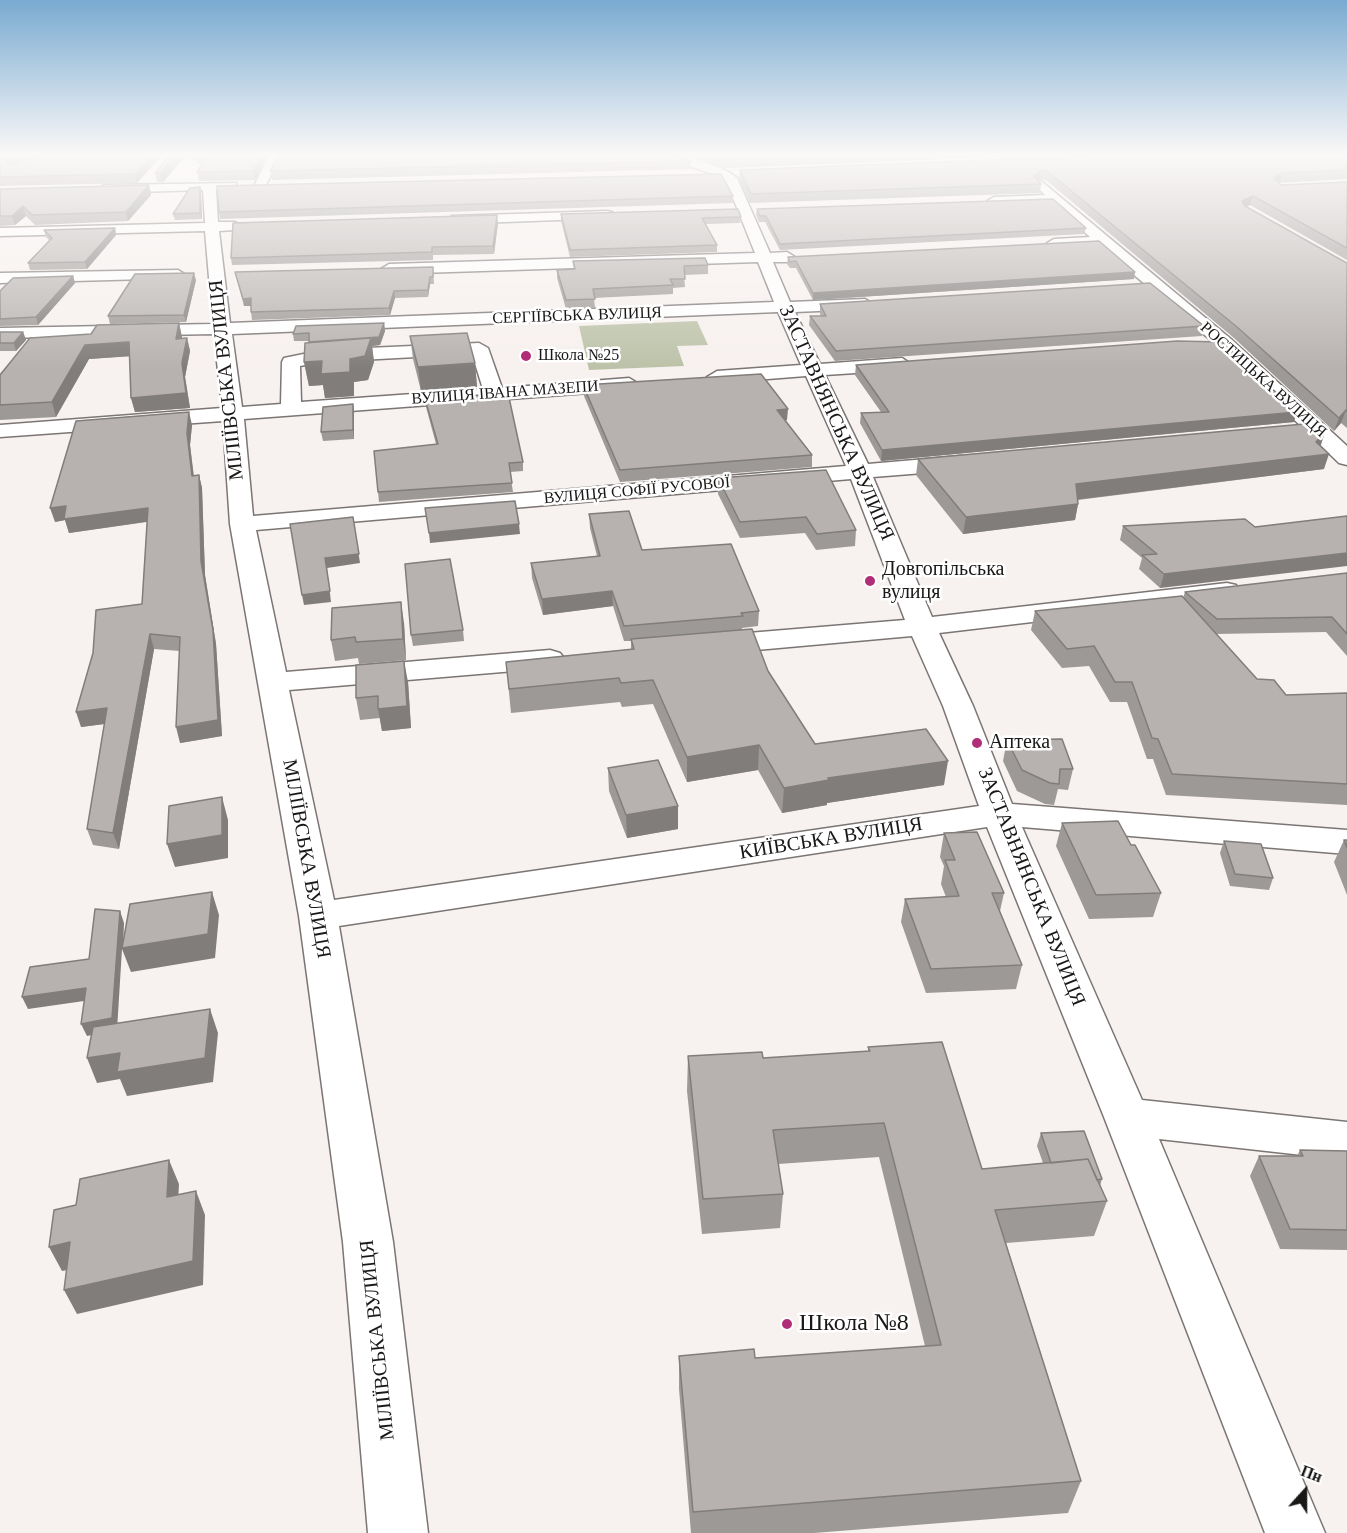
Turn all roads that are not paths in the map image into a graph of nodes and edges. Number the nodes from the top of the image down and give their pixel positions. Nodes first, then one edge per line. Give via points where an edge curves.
1 (213, 227) junction
2 (230, 227) edge
3 (753, 227) edge
4 (1090, 227) edge
5 (0, 232) edge
6 (1106, 240) junction
7 (1036, 244) edge
8 (802, 256) edge
9 (767, 258) junction
10 (368, 269) edge
11 (209, 274) junction
12 (0, 278) edge
13 (1154, 285) junction
14 (1130, 287) edge
15 (880, 303) edge
16 (785, 309) junction
17 (222, 328) junction
18 (0, 333) edge
19 (1195, 344) edge
20 (1226, 344) junction
21 (919, 362) edge
22 (814, 370) junction
23 (696, 379) edge
24 (648, 382) edge
25 (492, 387) junction
26 (350, 390) edge
27 (291, 410) junction
28 (233, 415) junction
29 (1317, 429) junction
30 (0, 431) edge
31 (1282, 433) edge
32 (1347, 458) edge
33 (977, 461) edge
34 (860, 472) junction
35 (242, 525) junction
36 (1253, 588) edge
37 (922, 627) junction
38 (687, 647) edge
39 (580, 656) edge
40 (274, 682) junction
41 (999, 814) junction
42 (1347, 842) edge
43 (318, 916) junction
44 (1127, 1117) junction
45 (1347, 1140) edge
46 (398, 1533) edge
47 (1295, 1533) edge

1 - 2 street
1 - 5 street
1 - 11 street, МІЛІЇВСЬКА ВУЛИЦЯ
3 - 9 street, ЗАСТАВНЯНСЬКА ВУЛИЦЯ
4 - 6 street, РОСТИЦЬКА ВУЛИЦЯ
6 - 7 street
6 - 13 street, РОСТИЦЬКА ВУЛИЦЯ
8 - 9 street
9 - 10 street
9 - 16 street, ЗАСТАВНЯНСЬКА ВУЛИЦЯ
11 - 12 street
11 - 17 street, МІЛІЇВСЬКА ВУЛИЦЯ
13 - 14 street
13 - 20 street, РОСТИЦЬКА ВУЛИЦЯ
15 - 16 street, СЕРГІЇВСЬКА ВУЛИЦЯ
16 - 17 street, СЕРГІЇВСЬКА ВУЛИЦЯ
16 - 22 street, ЗАСТАВНЯНСЬКА ВУЛИЦЯ
17 - 18 street, СЕРГІЇВСЬКА ВУЛИЦЯ
17 - 28 street, МІЛІЇВСЬКА ВУЛИЦЯ
19 - 20 street
20 - 29 street, РОСТИЦЬКА ВУЛИЦЯ
21 - 22 street
22 - 23 street
22 - 34 street, ЗАСТАВНЯНСЬКА ВУЛИЦЯ
24 - 25 street, ВУЛИЦЯ ІВАНА МАЗЕПИ
25 - 26 street
25 - 27 street, ВУЛИЦЯ ІВАНА МАЗЕПИ
25 - 27 street via 479,348 323,356 291,362
27 - 28 street, ВУЛИЦЯ ІВАНА МАЗЕПИ
28 - 30 street, ВУЛИЦЯ ІВАНА МАЗЕПИ
28 - 35 street, МІЛІЇВСЬКА ВУЛИЦЯ
29 - 31 street
29 - 32 street, РОСТИЦЬКА ВУЛИЦЯ
33 - 34 street, ВУЛИЦЯ СОФІЇ РУСОВОЇ
34 - 35 street, ВУЛИЦЯ СОФІЇ РУСОВОЇ
34 - 37 street, ЗАСТАВНЯНСЬКА ВУЛИЦЯ
35 - 40 street, МІЛІЇВСЬКА ВУЛИЦЯ
36 - 37 street
37 - 38 street
37 - 41 street, ЗАСТАВНЯНСЬКА ВУЛИЦЯ via 958,706
39 - 40 street
40 - 43 street, МІЛІЇВСЬКА ВУЛИЦЯ
41 - 42 street, КИЇВСЬКА ВУЛИЦЯ
41 - 43 street, КИЇВСЬКА ВУЛИЦЯ
41 - 44 street, ЗАСТАВНЯНСЬКА ВУЛИЦЯ
43 - 46 street, МІЛІЇВСЬКА ВУЛИЦЯ via 368,1242
44 - 45 street
44 - 47 street, ЗАСТАВНЯНСЬКА ВУЛИЦЯ

